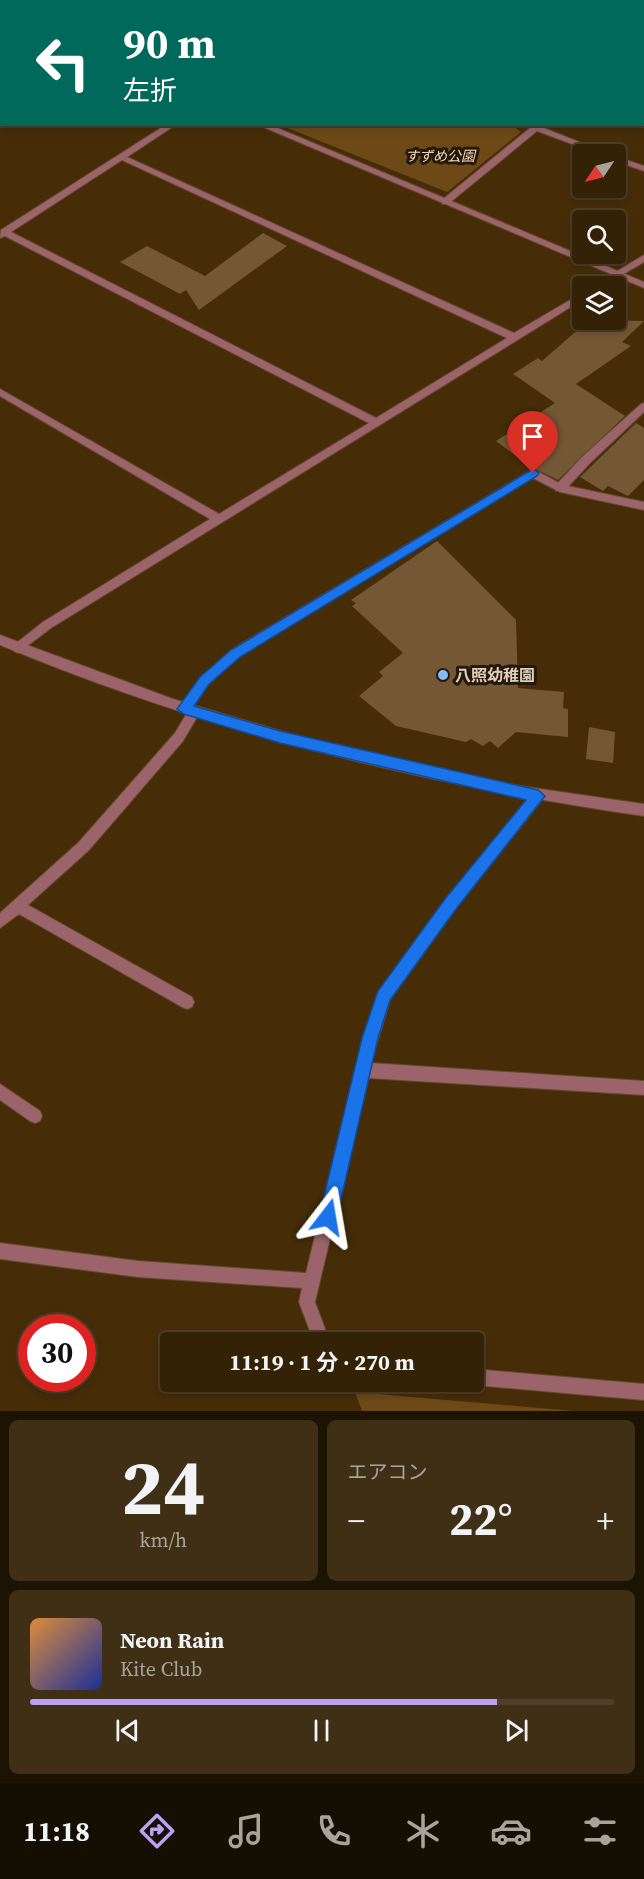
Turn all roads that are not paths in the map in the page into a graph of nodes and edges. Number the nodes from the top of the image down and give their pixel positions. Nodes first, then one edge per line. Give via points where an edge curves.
1 (170, 126) edge
2 (265, 126) edge
3 (530, 126) edge
4 (535, 128) junction
5 (578, 144) edge
6 (121, 157) junction
7 (626, 162) edge
8 (644, 169) edge
9 (446, 202) junction
10 (2, 234) edge
11 (644, 258) edge
12 (617, 274) junction
13 (614, 276) edge
14 (644, 285) edge
15 (572, 302) edge
16 (514, 337) junction
17 (0, 392) edge
18 (644, 406) edge
19 (376, 422) junction
20 (560, 488) junction
21 (644, 506) edge
22 (218, 519) junction
23 (0, 640) edge
24 (18, 648) junction
25 (189, 710) junction
26 (538, 796) junction
27 (644, 810) edge
28 (18, 906) junction
29 (0, 922) edge
30 (187, 1002) dead end
31 (364, 1070) junction
32 (644, 1088) edge
33 (0, 1091) edge
34 (35, 1116) dead end
35 (0, 1251) edge
36 (312, 1281) junction
37 (318, 1332) edge
38 (484, 1378) edge
39 (644, 1392) edge

1 - 6 street
2 - 9 street
3 - 4 street
4 - 5 street
4 - 9 street
6 - 10 street
6 - 16 street
7 - 8 street
9 - 12 street
10 - 19 street
11 - 12 street
12 - 13 street
12 - 14 street
15 - 16 street
16 - 19 street
17 - 22 street
18 - 20 street
19 - 22 street
20 - 21 street
20 - 25 street via 533,473 235,653 205,681
22 - 24 street via 47,625
23 - 24 street
24 - 25 street
25 - 26 street via 280,737
25 - 28 street via 173,744 84,846
26 - 27 street
26 - 31 street via 451,904 384,996
28 - 29 street
28 - 30 street
31 - 32 street
31 - 36 street
33 - 34 street
35 - 36 street via 138,1269
36 - 37 street via 307,1302
38 - 39 street

